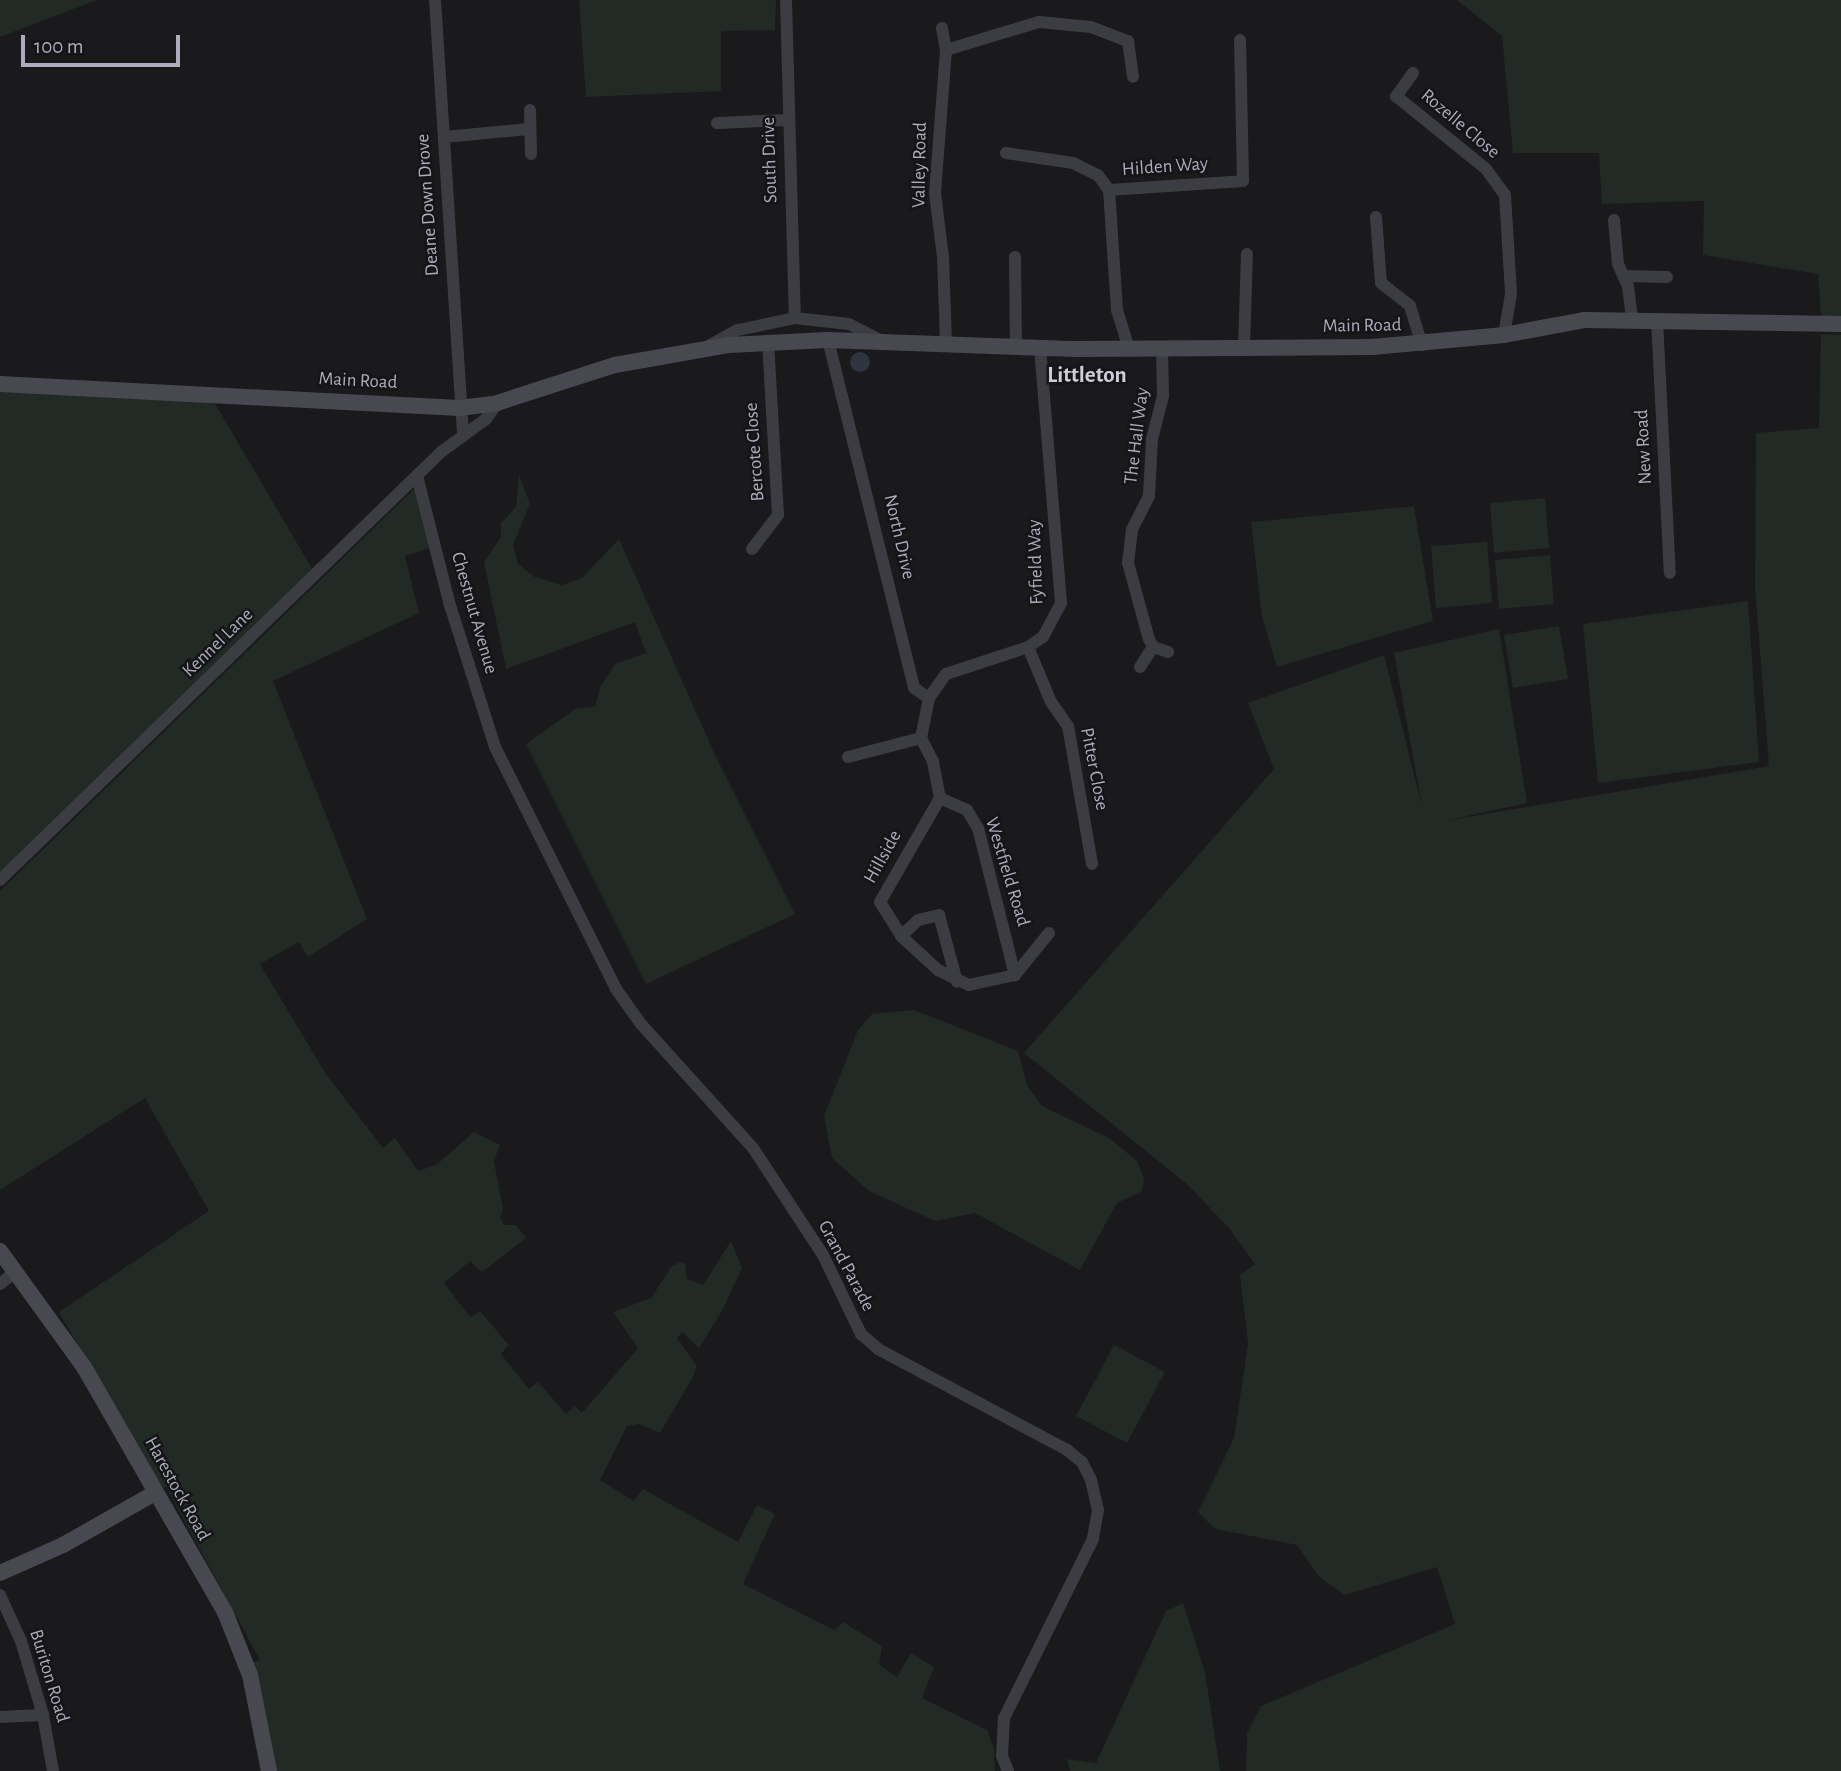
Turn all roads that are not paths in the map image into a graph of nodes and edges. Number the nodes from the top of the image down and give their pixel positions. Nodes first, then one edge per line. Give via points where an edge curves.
1 (435, 0) edge
2 (786, 0) edge
3 (942, 28) dead end
4 (1240, 40) dead end
5 (946, 50) junction
6 (1413, 73) dead end
7 (1133, 77) dead end
8 (530, 110) dead end
9 (788, 120) junction
10 (717, 123) dead end
11 (529, 130) junction
12 (443, 137) junction
13 (1006, 153) dead end
14 (531, 154) dead end
15 (1109, 190) junction
16 (1376, 217) dead end
17 (1614, 220) dead end
18 (1247, 254) dead end
19 (1015, 257) dead end
20 (1625, 276) junction
21 (1667, 277) dead end
22 (795, 318) junction
23 (1632, 320) junction
24 (1657, 320) junction
25 (1841, 324) edge
26 (1504, 335) junction
27 (828, 340) junction
28 (883, 341) junction
29 (768, 344) junction
30 (946, 345) junction
31 (1422, 345) junction
32 (1016, 346) junction
33 (705, 348) junction
34 (1040, 348) junction
35 (1162, 348) junction
36 (1244, 348) junction
37 (1129, 349) junction
38 (0, 384) edge
39 (497, 403) junction
40 (459, 408) junction
41 (463, 435) junction
42 (417, 476) junction
43 (752, 549) dead end
44 (1670, 573) dead end
45 (1028, 647) junction
46 (1153, 647) junction
47 (1168, 652) dead end
48 (1140, 667) dead end
49 (929, 698) junction
50 (921, 737) junction
51 (848, 757) dead end
52 (500, 759) joint
53 (940, 798) junction
54 (1092, 864) dead end
55 (0, 880) edge
56 (1049, 933) dead end
57 (901, 936) junction
58 (1015, 975) junction
59 (957, 982) junction
60 (0, 1251) edge
61 (15, 1272) junction
62 (0, 1283) edge
63 (155, 1493) junction
64 (0, 1573) edge
65 (0, 1595) edge
66 (43, 1715) junction
67 (0, 1717) edge
68 (53, 1771) edge
69 (269, 1771) edge
70 (1008, 1771) edge

1 - 12 street, Deane Down Drove
2 - 9 street, South Drive
3 - 5 street, Valley Road
4 - 15 street, Hilden Way via 1242,181
5 - 7 street via 1039,22 1091,27 1128,41
5 - 30 street, Valley Road via 935,193
6 - 26 street, Rozelle Close via 1396,96 1486,169 1505,195 1511,294
8 - 11 street
9 - 10 street
9 - 22 street, South Drive
11 - 12 street
11 - 14 street
12 - 40 street, Deane Down Drove
13 - 15 street via 1073,163 1093,172
15 - 37 street, Hilden Way via 1117,310
16 - 31 street via 1381,283 1410,306
17 - 20 street via 1618,264
18 - 36 street
19 - 32 street
20 - 21 street
20 - 23 street
22 - 28 street, Main Road via 849,324
22 - 33 street, Main Road via 738,330
23 - 24 street, Main Road
23 - 26 street, Main Road via 1584,320
24 - 25 street, Main Road
24 - 44 street, New Road
26 - 31 street, Main Road
27 - 28 street, Main Road
27 - 29 street, Main Road
27 - 49 street, North Drive via 914,688
28 - 30 street, Main Road
29 - 33 street, Main Road
29 - 43 street, Bercote Close via 778,515
30 - 32 street, Main Road
31 - 36 street, Main Road
32 - 34 street, Main Road
33 - 39 street, Main Road via 592,371
34 - 37 street, Main Road
34 - 45 street, Fyfield Way via 1061,603 1043,637
35 - 36 street, Main Road
35 - 37 street, Main Road
35 - 46 street, The Hall Way via 1163,396 1152,439 1149,496 1132,530 1128,563 1139,613
38 - 40 street, Main Road
39 - 40 street, Main Road
39 - 41 street, Kennel Lane via 495,410
40 - 41 street
41 - 42 street, Kennel Lane
42 - 52 street, Chestnut Avenue via 449,602
42 - 55 street, Kennel Lane
45 - 49 street, Fyfield Way via 946,674
45 - 54 street, Pitter Close via 1051,702 1068,726
46 - 47 street
46 - 48 street
49 - 50 street
50 - 51 street
50 - 53 street via 933,762
52 - 70 street, Grand Parade via 616,989 641,1024 753,1148 823,1255 861,1334 878,1349 1068,1450 1082,1462 1098,1510 1093,1539 1004,1718 1002,1756
53 - 57 street, Hillside via 880,902
53 - 58 street, Westfield Road via 967,810 978,828
56 - 58 street
57 - 59 street
57 - 59 street via 918,919 939,915
58 - 59 street via 982,984
60 - 61 street, Harestock Road
61 - 62 street
61 - 63 street, Harestock Road via 84,1367
63 - 64 street via 63,1545
63 - 69 street, Harestock Road via 225,1612 250,1675
65 - 66 street, Buriton Road via 21,1641
66 - 67 street
66 - 68 street, Buriton Road

